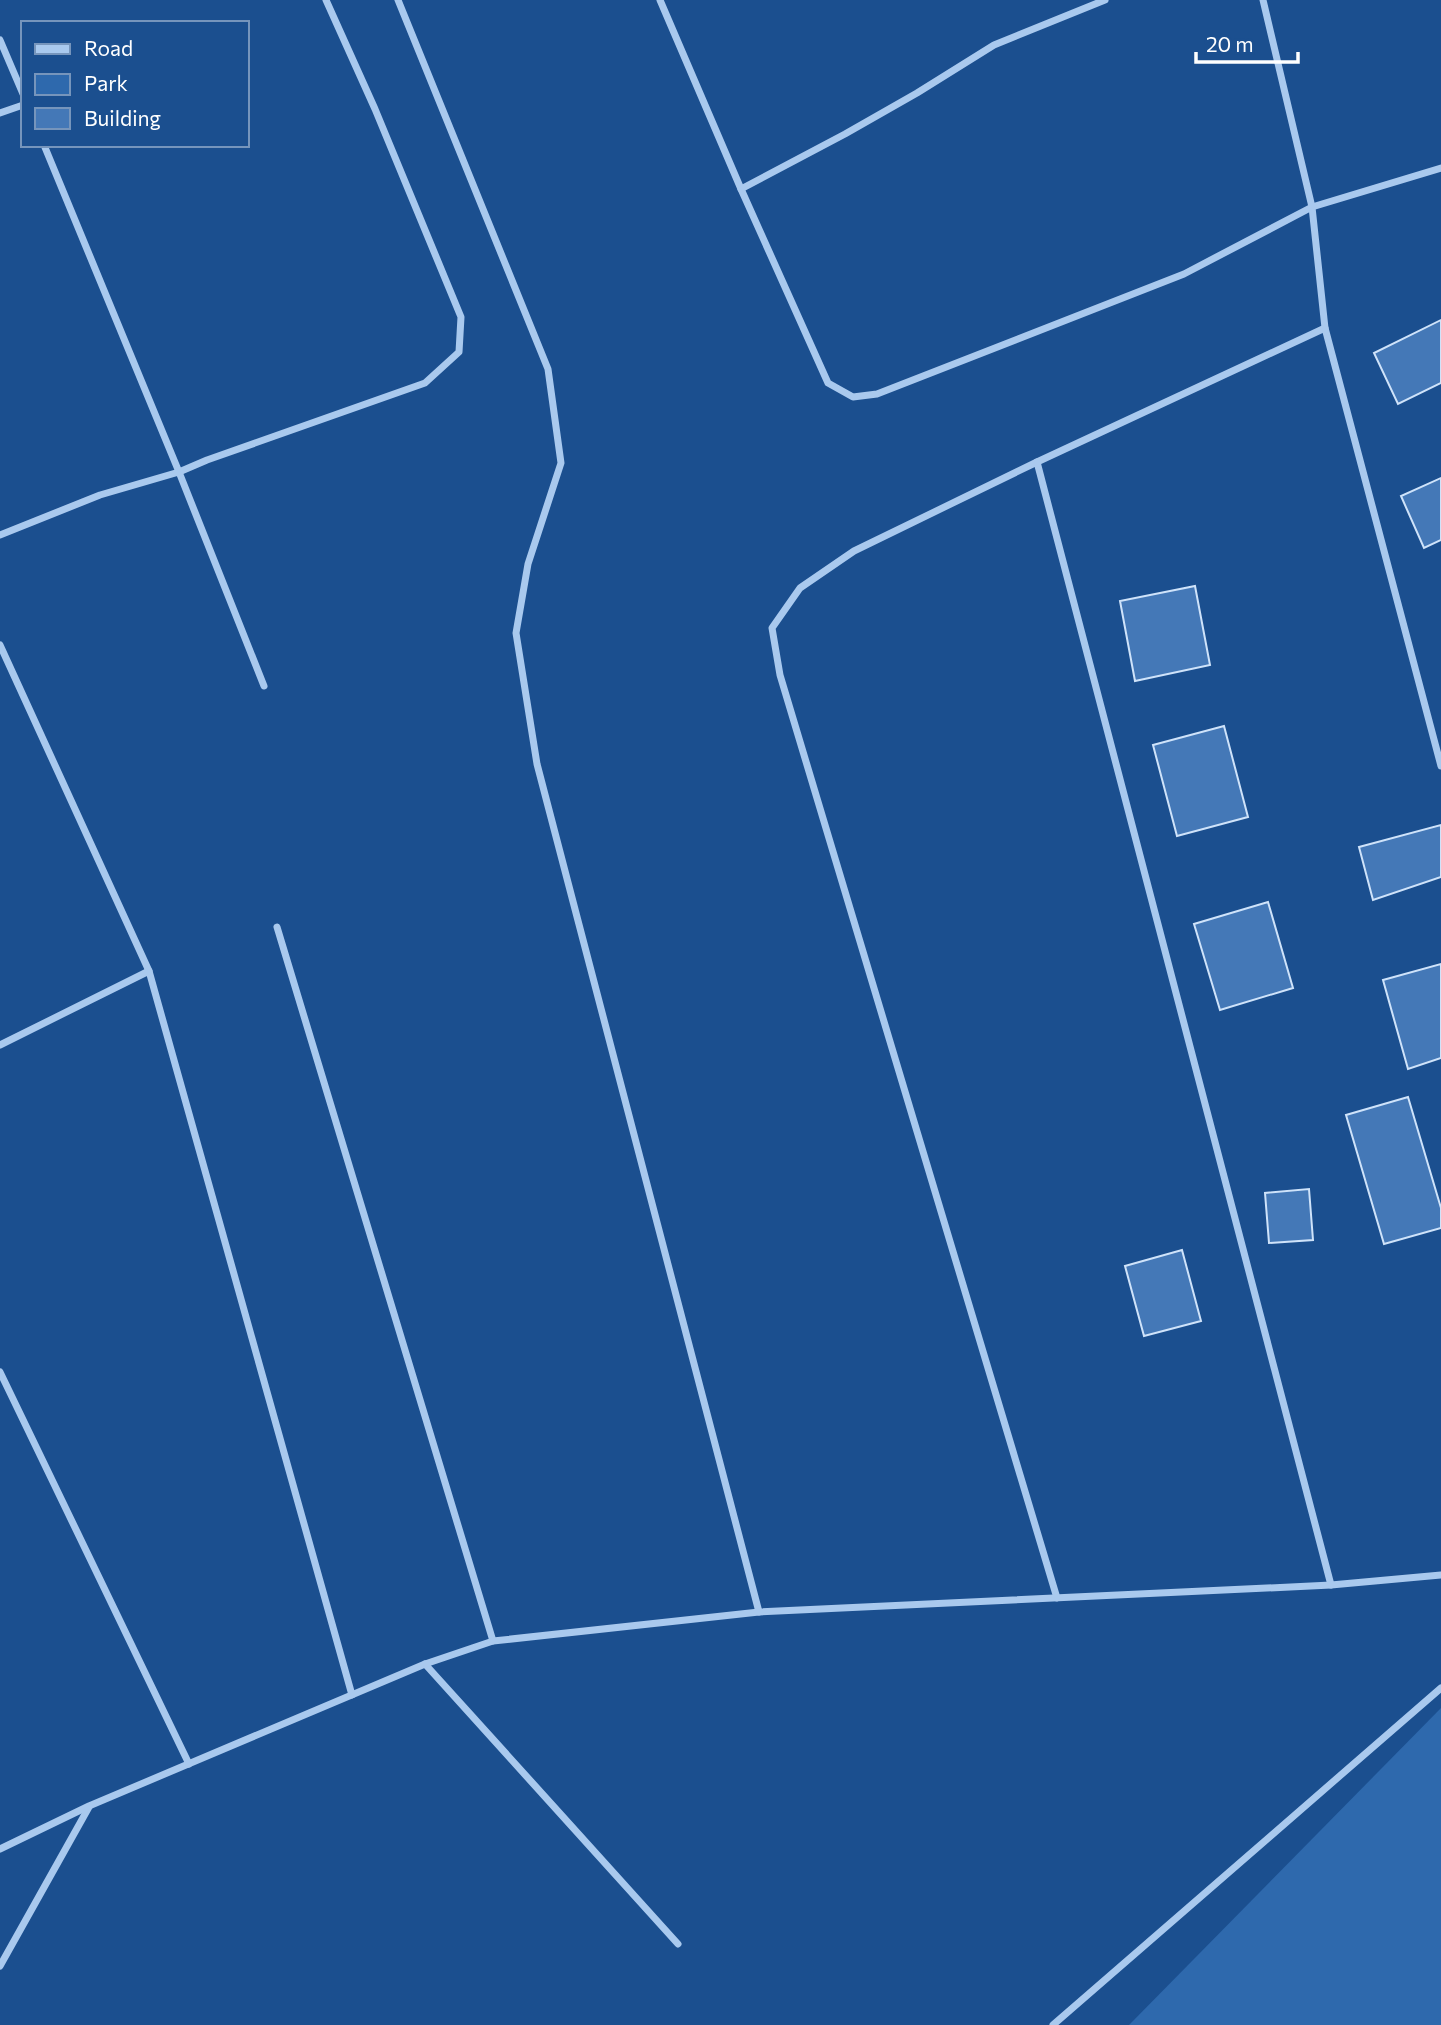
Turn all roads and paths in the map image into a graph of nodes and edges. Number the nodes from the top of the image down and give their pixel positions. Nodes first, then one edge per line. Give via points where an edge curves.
1 (326, 0) edge
2 (398, 0) edge
3 (660, 0) edge
4 (1105, 0) edge
5 (1263, 0) edge
6 (0, 40) edge
7 (21, 89) edge
8 (21, 106) edge
9 (0, 113) edge
10 (45, 147) edge
11 (1441, 168) edge
12 (741, 189) junction
13 (1312, 207) junction
14 (1325, 328) junction
15 (1037, 462) junction
16 (179, 472) junction
17 (0, 536) edge
18 (0, 645) edge
19 (264, 686) dead end
20 (1441, 766) edge
21 (277, 927) dead end
22 (149, 971) junction
23 (0, 1045) edge
24 (0, 1372) edge
25 (1441, 1575) edge
26 (1331, 1585) junction
27 (1057, 1598) junction
28 (759, 1612) junction
29 (493, 1640) junction
30 (425, 1664) junction
31 (1441, 1688) edge
32 (352, 1695) junction
33 (189, 1765) junction
34 (89, 1806) junction
35 (0, 1849) edge
36 (678, 1944) dead end
37 (0, 1966) edge
38 (1053, 2025) edge

1 - 16 street via 461,317 459,352 425,383
2 - 28 street via 548,369 561,463 528,564 516,633 537,764
3 - 12 street
4 - 12 street via 994,45 845,134
5 - 13 street
6 - 7 street
8 - 9 street
10 - 16 street
11 - 13 street
12 - 13 street via 828,383 853,397 877,394 1184,274
13 - 14 street
14 - 15 street
14 - 20 street
15 - 26 street
15 - 27 street via 854,551 800,588 772,628 784,688
16 - 17 street via 100,495
16 - 19 street
18 - 22 street
21 - 29 street
22 - 23 street
22 - 32 street
24 - 33 street
25 - 26 street
26 - 27 street
27 - 28 street
28 - 29 street
29 - 30 street
30 - 32 street
30 - 36 street
31 - 38 street
32 - 33 street
33 - 34 street
34 - 35 street
34 - 37 street

